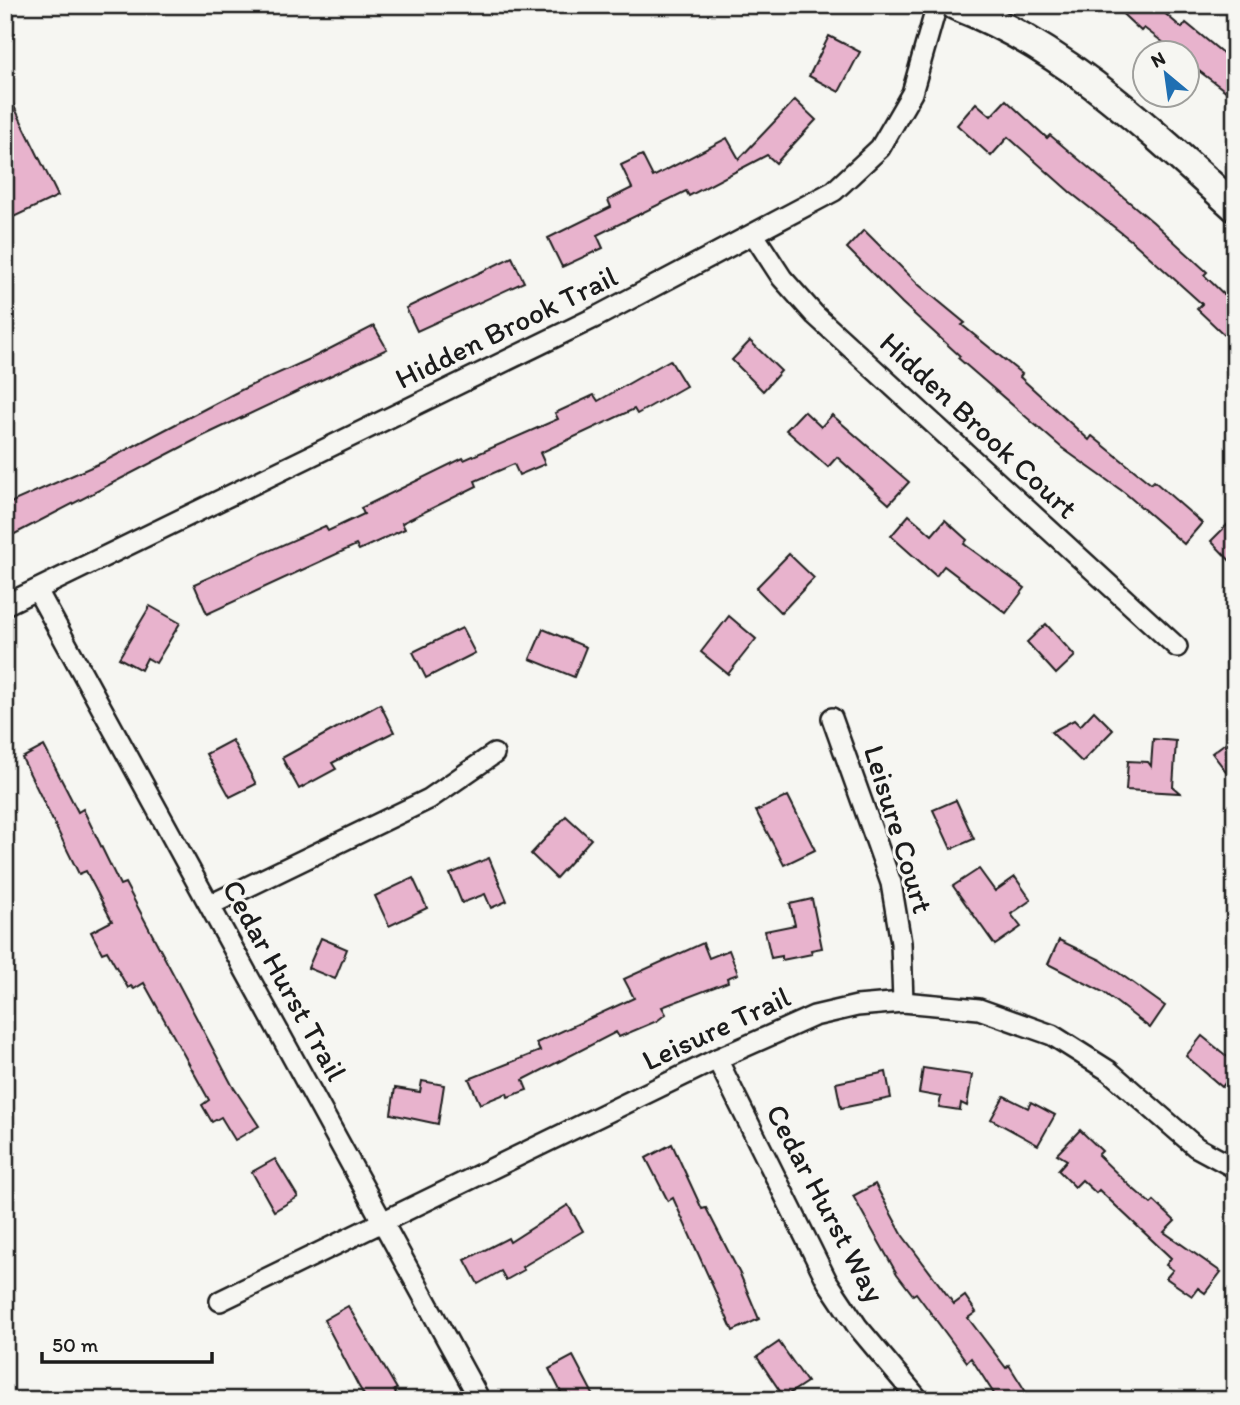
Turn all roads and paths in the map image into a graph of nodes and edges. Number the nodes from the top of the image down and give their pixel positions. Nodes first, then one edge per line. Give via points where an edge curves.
1 (937, 5) edge
2 (955, 5) edge
3 (1235, 206) edge
4 (754, 235) junction
5 (37, 590) junction
6 (5, 605) edge
7 (1177, 647) dead end
8 (832, 718) dead end
9 (494, 754) dead end
10 (210, 905) junction
11 (902, 1002) junction
12 (718, 1059) junction
13 (1235, 1168) edge
14 (383, 1222) junction
15 (220, 1301) dead end
16 (480, 1400) edge
17 (919, 1400) edge

1 - 4 street, Hidden Brook Trail via 912,93 880,148 834,191
2 - 3 street via 1034,42 1133,115
4 - 5 street, Hidden Brook Trail
4 - 7 street, Hidden Brook Court via 782,278 815,315
5 - 6 street, Hidden Brook Trail
5 - 10 street, Cedar Hurst Trail
8 - 11 street, Leisure Court via 891,883 901,943
9 - 10 street via 429,799
10 - 14 street, Cedar Hurst Trail
11 - 12 street, Leisure Trail via 814,1016
11 - 13 street, Leisure Trail via 979,1009 1052,1035 1109,1071 1196,1147
12 - 14 street, Leisure Trail
12 - 17 street, Cedar Hurst Way via 827,1281 857,1326
14 - 15 street, Leisure Trail
14 - 16 street, Cedar Hurst Trail

